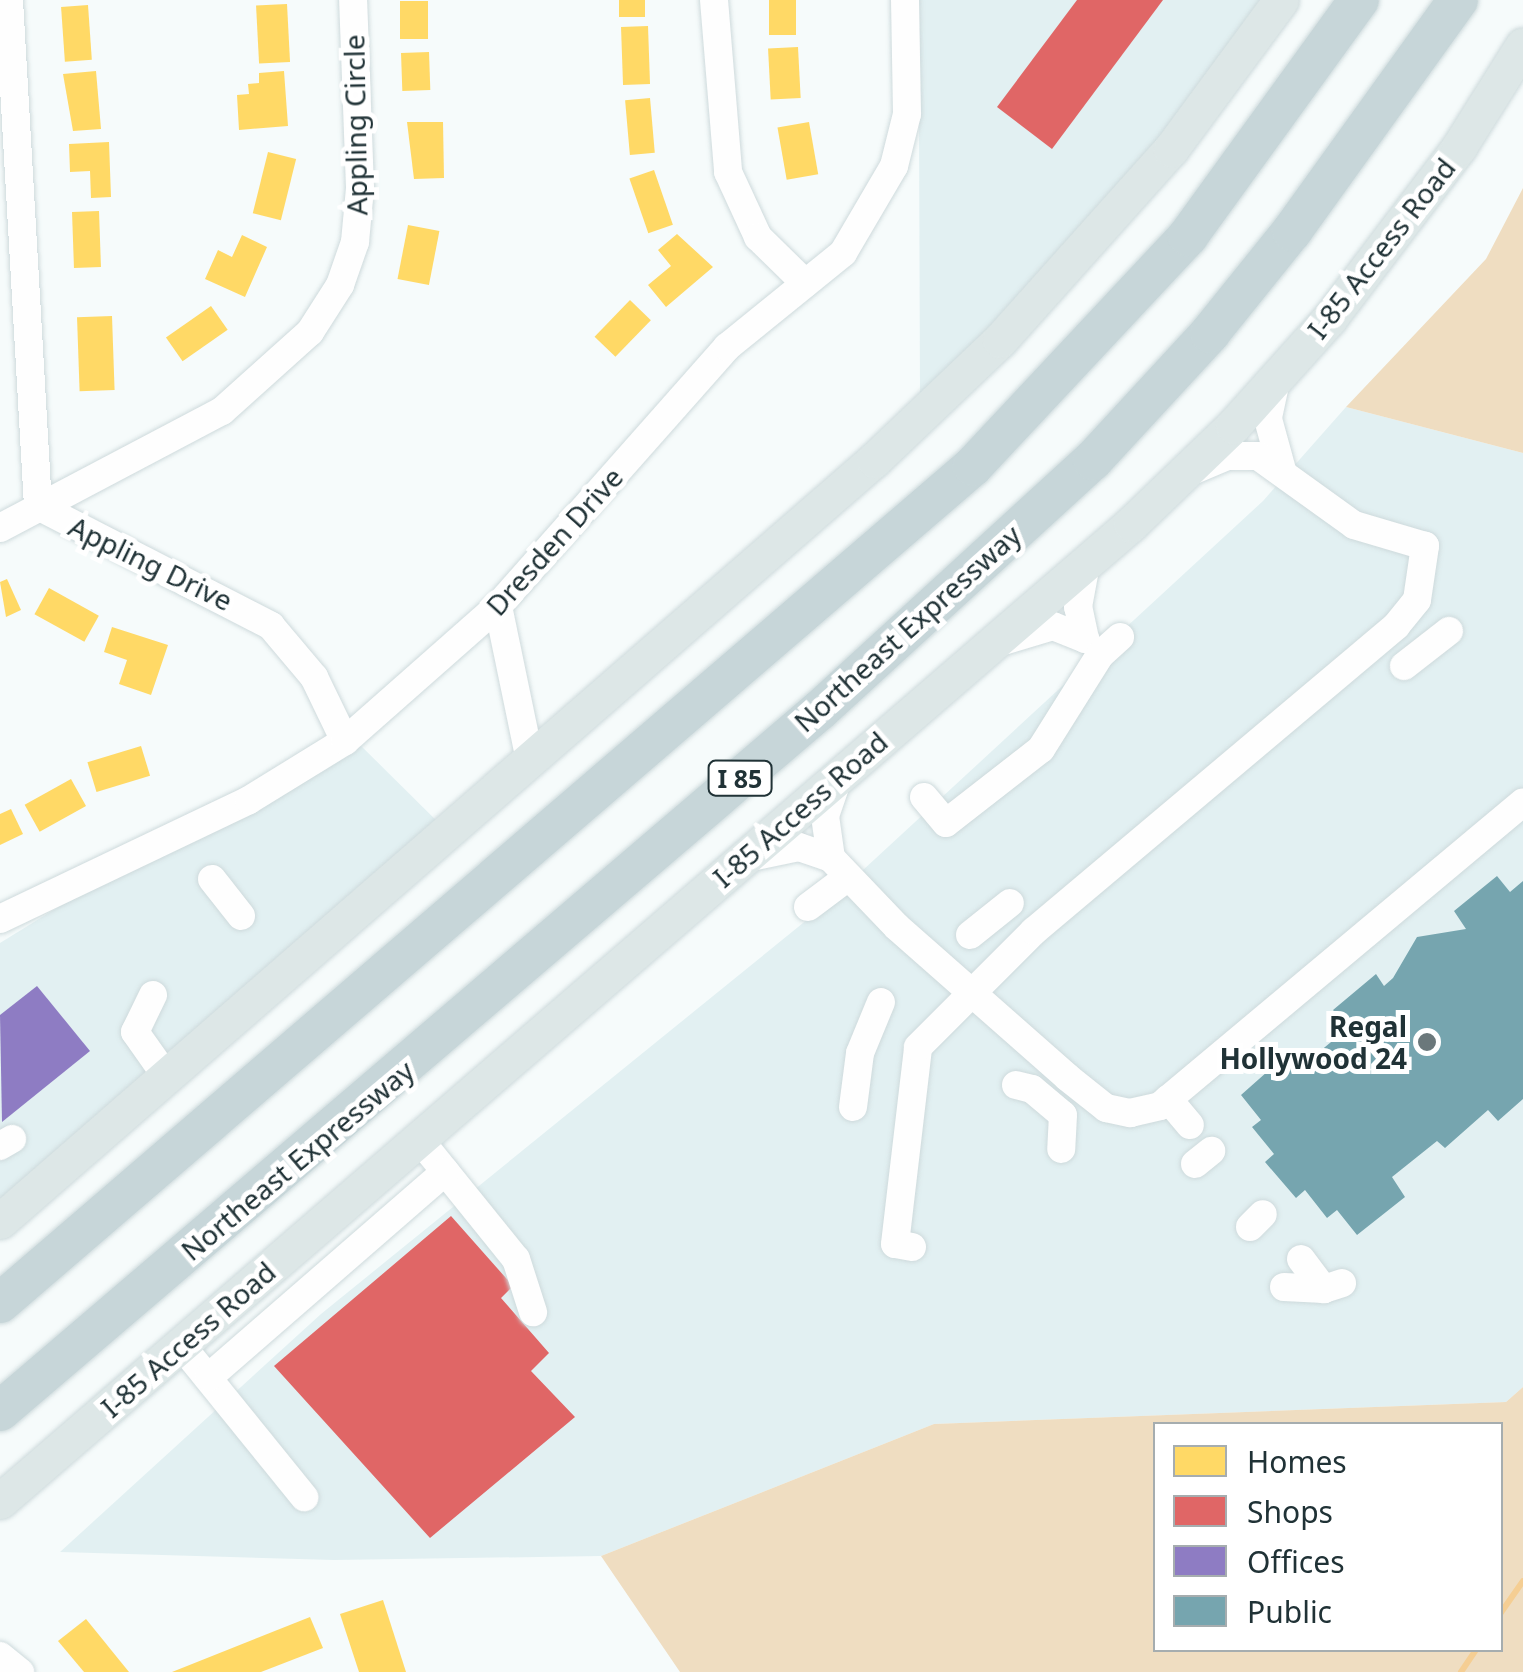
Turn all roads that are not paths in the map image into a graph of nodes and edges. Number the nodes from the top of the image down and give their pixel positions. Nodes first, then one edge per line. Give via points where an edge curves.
1 (10, 0) edge
2 (353, 0) edge
3 (714, 0) edge
4 (905, 0) edge
5 (1281, 0) edge
6 (1360, 0) edge
7 (1458, 0) edge
8 (1523, 45) edge
9 (805, 283) junction
10 (1276, 378) junction
11 (1282, 470) junction
12 (1182, 475) junction
13 (38, 506) junction
14 (0, 528) edge
15 (1086, 564) junction
16 (498, 606) junction
17 (1449, 631) dead end
18 (1120, 637) dead end
19 (990, 647) junction
20 (1404, 666) dead end
21 (345, 741) junction
22 (530, 760) junction
23 (838, 778) junction
24 (924, 798) dead end
25 (1523, 802) edge
26 (743, 858) junction
27 (840, 867) junction
28 (212, 880) dead end
29 (1010, 902) dead end
30 (808, 907) dead end
31 (241, 916) dead end
32 (0, 919) edge
33 (970, 936) dead end
34 (972, 993) junction
35 (153, 996) dead end
36 (881, 1002) dead end
37 (166, 1076) junction
38 (1016, 1085) dead end
39 (1168, 1098) junction
40 (853, 1108) dead end
41 (1190, 1125) dead end
42 (419, 1138) junction
43 (1062, 1149) dead end
44 (445, 1172) junction
45 (0, 1221) edge
46 (912, 1247) dead end
47 (1300, 1259) dead end
48 (1284, 1286) dead end
49 (0, 1302) edge
50 (532, 1312) dead end
51 (181, 1345) junction
52 (209, 1377) junction
53 (0, 1410) edge
54 (304, 1497) dead end
55 (0, 1501) edge
56 (0, 1656) edge
57 (20, 1672) edge

1 - 13 street, Appling Drive
2 - 13 street, Appling Circle via 360,188 355,242 340,284 310,332 222,411
3 - 9 street via 728,172 758,238
4 - 9 street, Dresden Drive via 906,114 894,166 842,253
5 - 22 main road via 1159,162 1000,340 874,460
6 - 49 highway via 1188,236 974,466
7 - 53 highway, Northeast Expressway / I 85 via 1292,231 1210,333 1093,460 820,710
8 - 10 main road, I-85 Access Road via 1460,147
9 - 16 street, Dresden Drive via 727,347
10 - 11 street via 1268,419
10 - 12 main road, I-85 Access Road
11 - 12 street via 1243,453
11 - 34 street via 1354,525 1425,546 1417,600 1371,629
12 - 15 main road, I-85 Access Road
13 - 14 street, Appling Circle
13 - 21 street, Appling Drive via 272,626 314,678
15 - 19 main road, I-85 Access Road
15 - 19 street via 1078,606 1086,638 1053,626
16 - 21 street, Dresden Drive
16 - 22 street
17 - 20 street
18 - 24 street via 1100,656 1041,749 946,823
19 - 23 main road, I-85 Access Road
21 - 32 street, Dresden Drive via 249,800
22 - 37 main road
23 - 26 main road, I-85 Access Road
23 - 27 street via 824,816
25 - 39 street
26 - 27 street via 799,847
26 - 42 main road, I-85 Access Road
27 - 30 street
27 - 34 street
28 - 31 street
29 - 33 street
34 - 39 street via 1106,1108 1130,1113
34 - 46 street via 918,1047 895,1244
35 - 37 street via 126,1031
36 - 40 street via 860,1054
37 - 45 main road
38 - 43 street via 1032,1089 1063,1115
39 - 41 street
42 - 44 street
42 - 51 main road, I-85 Access Road
44 - 50 street via 516,1259
44 - 52 street
47 - 48 street via 1333,1286
51 - 52 street
51 - 55 main road, I-85 Access Road
52 - 54 street
56 - 57 street

